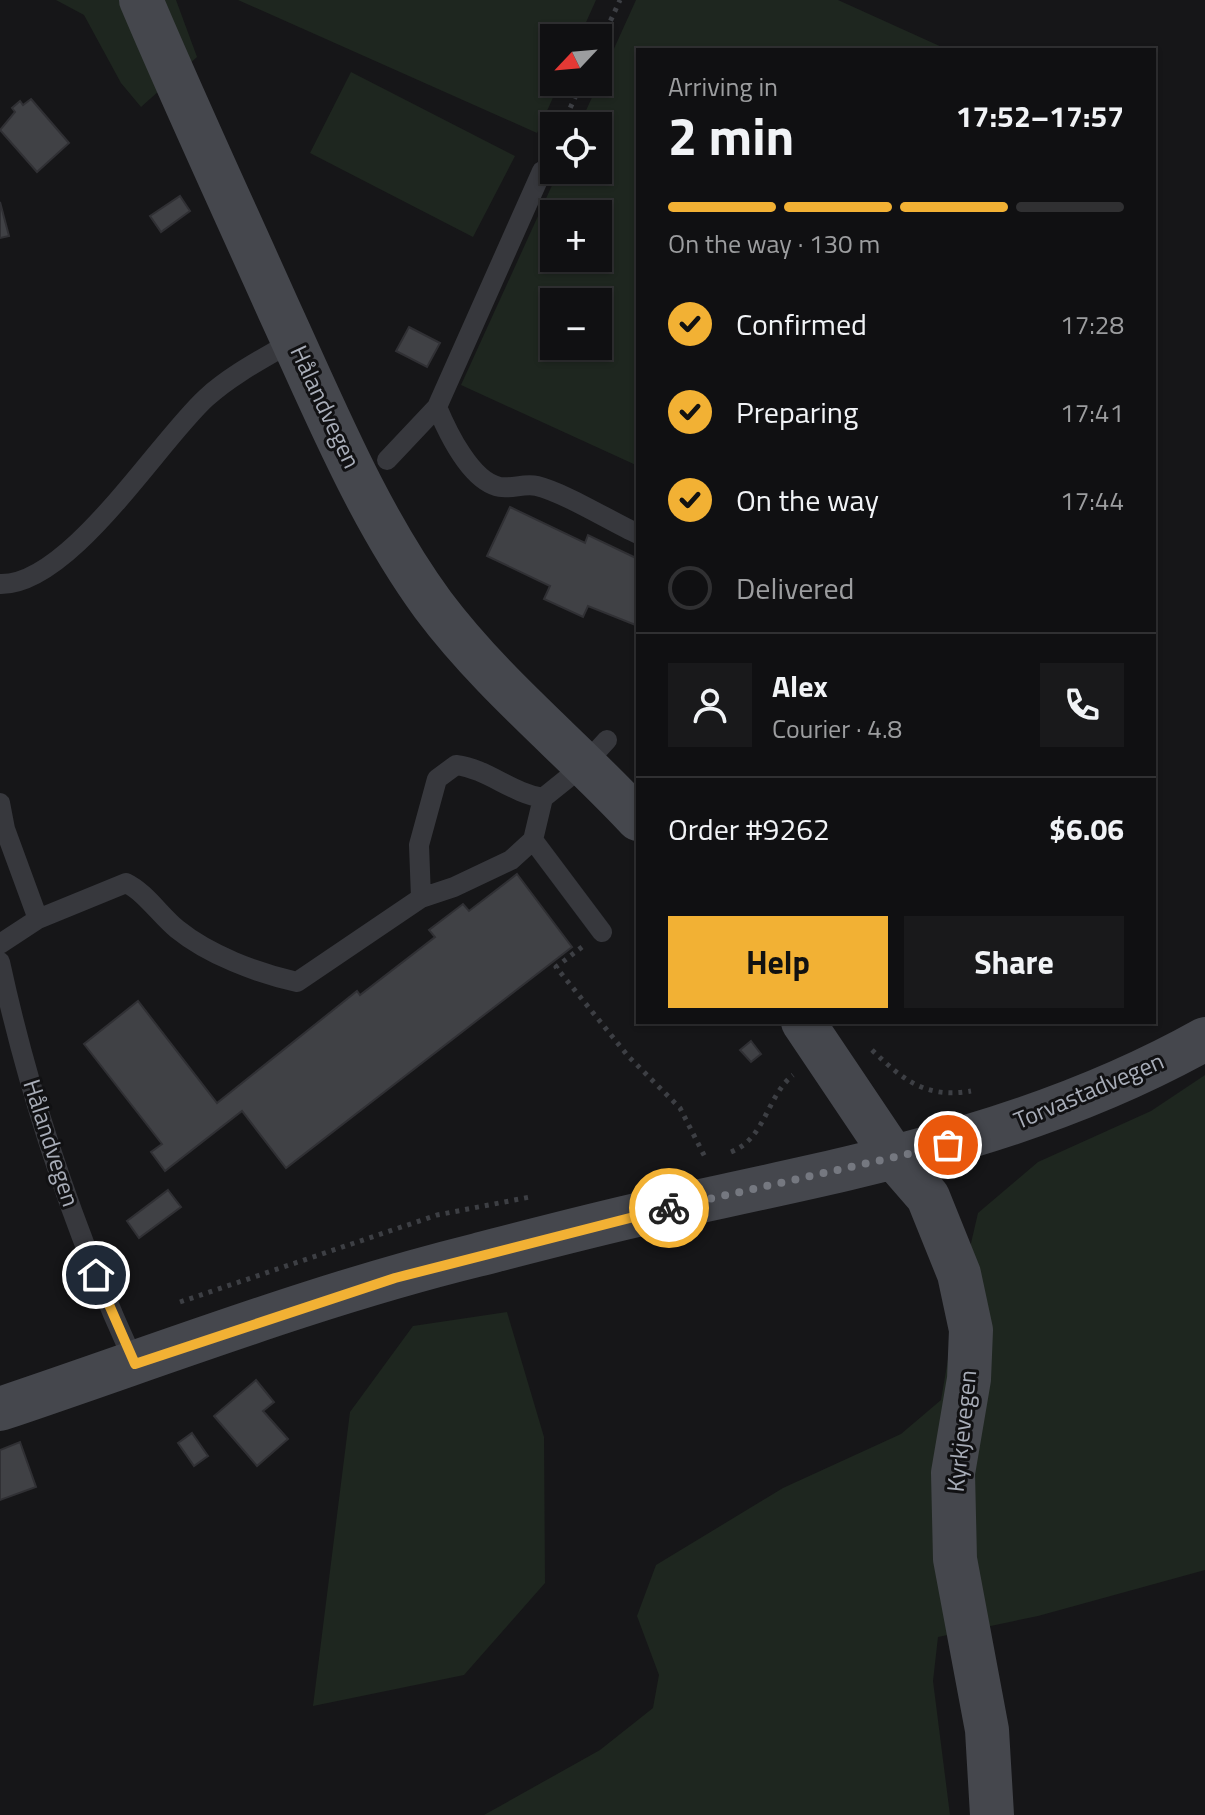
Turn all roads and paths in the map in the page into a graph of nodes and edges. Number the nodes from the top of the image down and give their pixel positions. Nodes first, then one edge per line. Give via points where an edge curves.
1 (141, 0) edge
2 (620, 0) edge
3 (609, 24) edge
4 (540, 175) edge
5 (293, 341) junction
6 (437, 407) junction
7 (387, 460) dead end
8 (636, 533) edge
9 (0, 584) edge
10 (596, 753) junction
11 (543, 798) junction
12 (0, 803) edge
13 (636, 816) edge
14 (533, 840) junction
15 (421, 898) junction
16 (38, 919) junction
17 (602, 932) joint
18 (0, 944) edge
19 (0, 962) edge
20 (813, 1036) edge
21 (1205, 1039) edge
22 (979, 1089) dead end
23 (706, 1159) junction
24 (895, 1159) junction
25 (692, 1162) dead end
26 (540, 1195) dead end
27 (177, 1303) dead end
28 (135, 1364) junction
29 (0, 1409) edge
30 (992, 1815) edge

1 - 5 main road, Hålandvegen
2 - 3 path
4 - 6 lane, Hålandvegen
5 - 9 lane via 206,398 94,528 26,580
5 - 10 main road, Hålandvegen via 408,568 496,681
6 - 7 lane, Hålandvegen
6 - 8 lane via 466,460 488,482 538,486
10 - 11 lane
10 - 13 main road, Hålandvegen
11 - 14 lane
11 - 15 lane via 475,767 456,765 437,779 419,845
12 - 16 lane
14 - 15 lane via 511,860
14 - 17 lane
15 - 16 lane via 297,982 265,975 185,935 126,883
16 - 18 lane
17 - 23 path via 556,967 628,1056 680,1108
19 - 28 lane, Hålandvegen via 58,1175
20 - 22 path via 859,1037 901,1078 922,1090 945,1094
20 - 23 path via 750,1141
20 - 24 main road
21 - 24 main road, Torvastadvegen via 1024,1121
23 - 25 path
24 - 28 main road, Torvastadvegen via 472,1256
24 - 30 main road, Kyrkjevegen via 940,1220 971,1330 969,1379 953,1473 955,1559 987,1730
26 - 27 path via 437,1215
28 - 29 main road, Torvastadvegen

